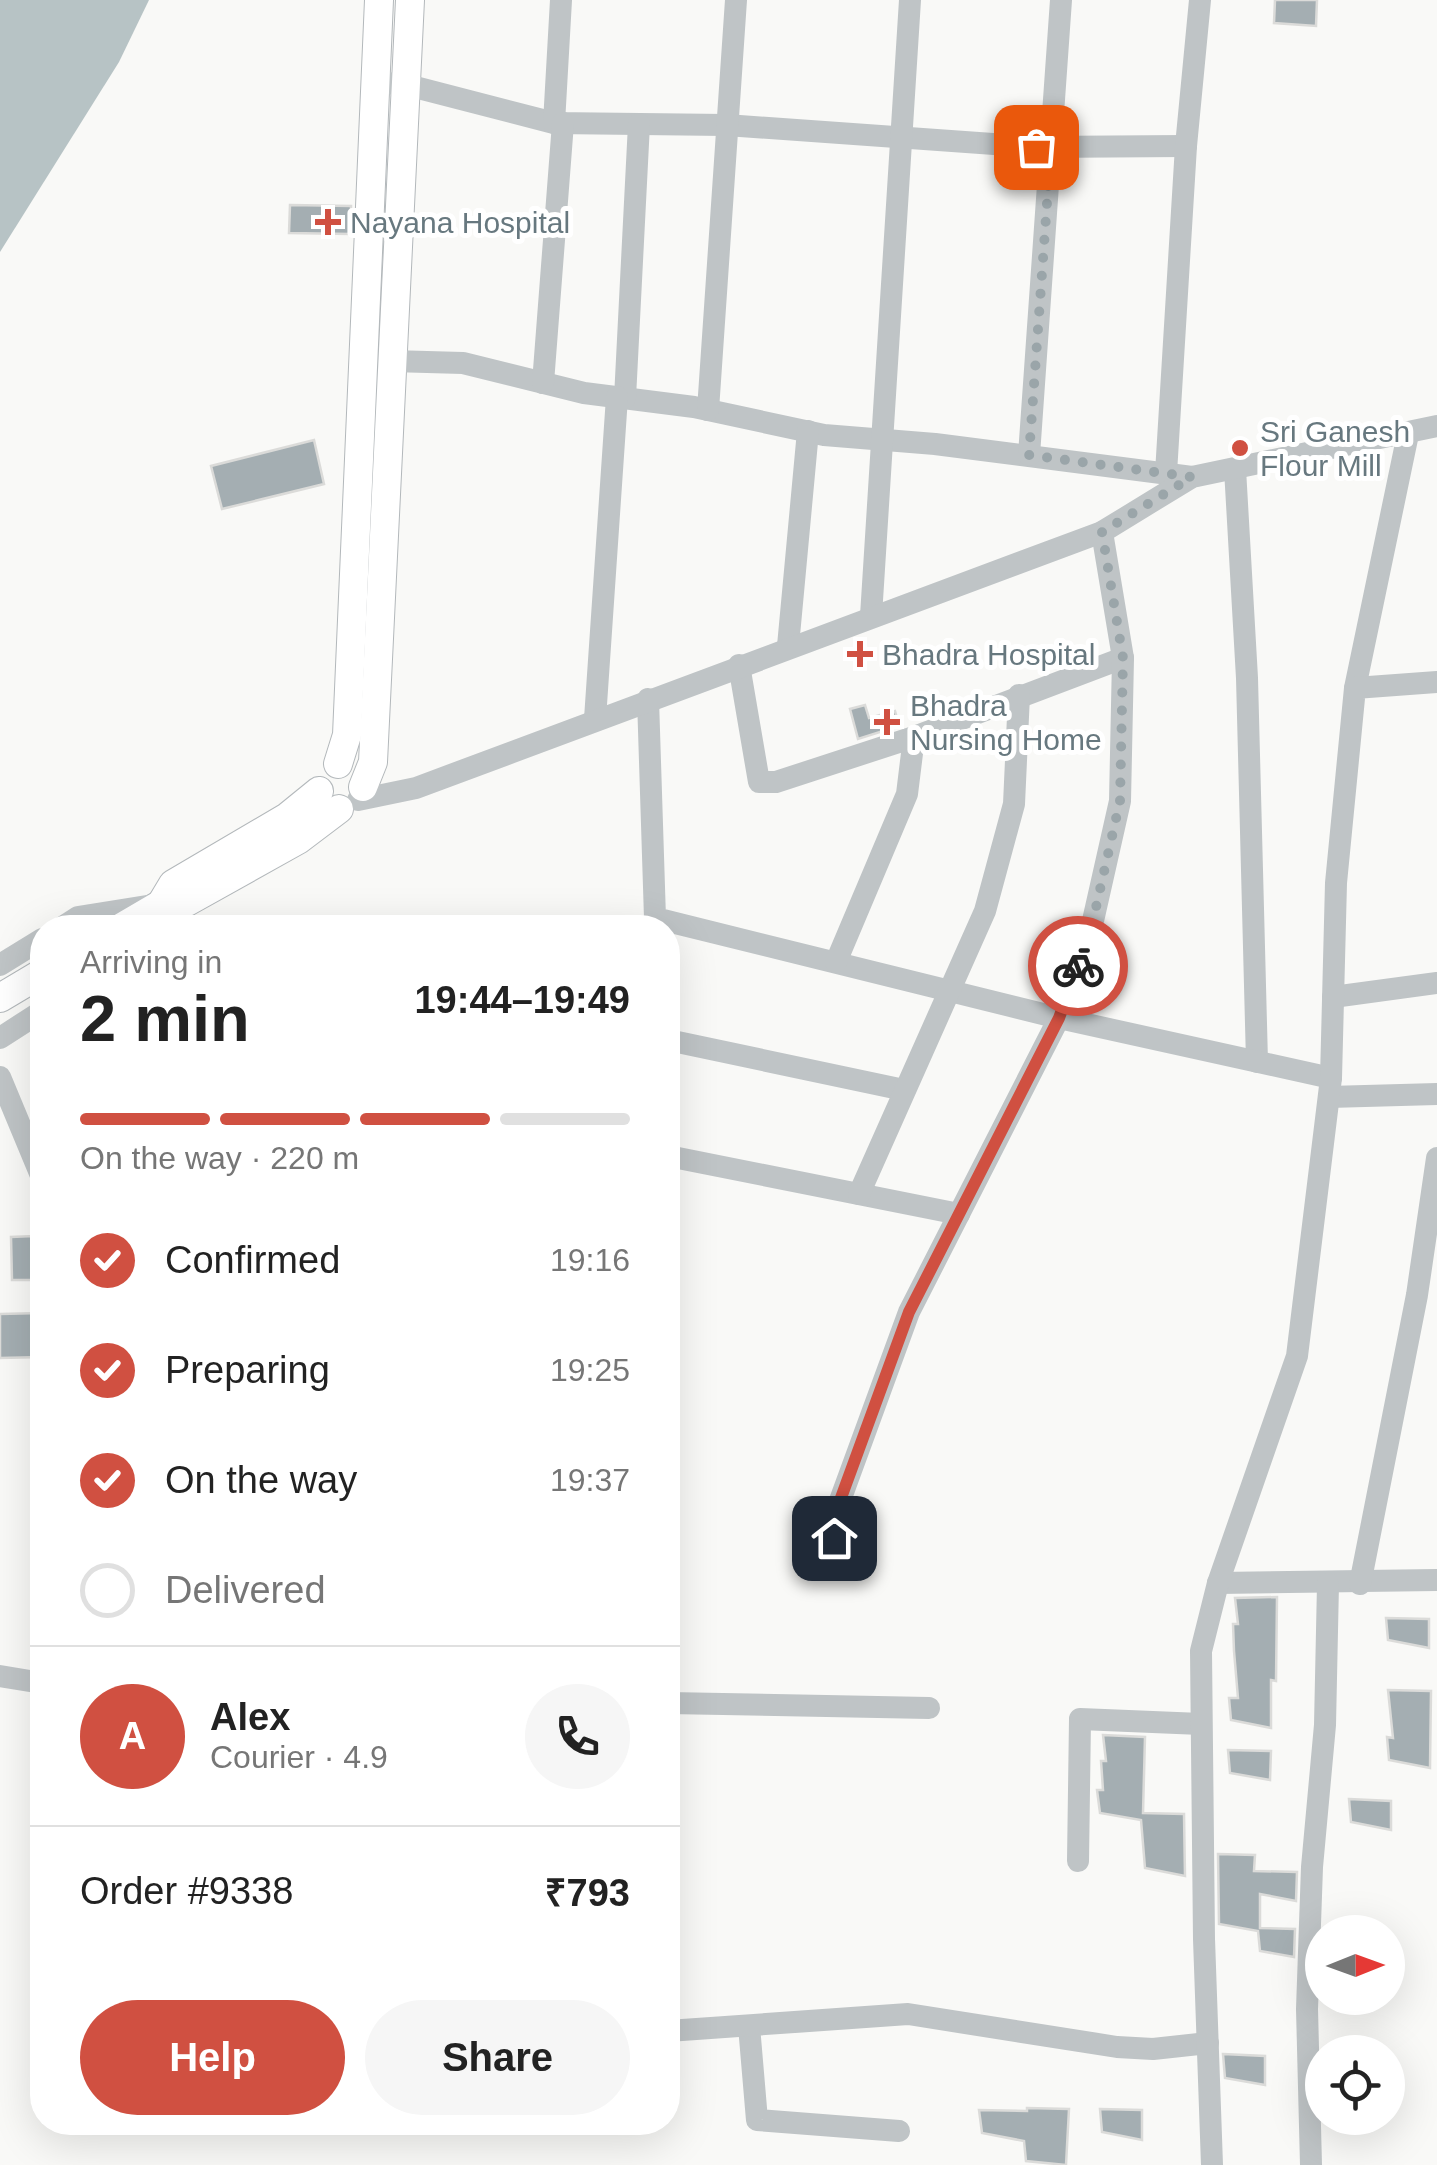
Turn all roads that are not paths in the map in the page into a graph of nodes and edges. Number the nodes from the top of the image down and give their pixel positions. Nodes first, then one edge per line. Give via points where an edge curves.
1 (379, 0) edge
2 (410, 0) edge
3 (561, 0) edge
4 (736, 0) edge
5 (910, 0) edge
6 (1061, 0) edge
7 (1200, 0) edge
8 (375, 82) junction
9 (407, 85) junction
10 (558, 123) junction
11 (639, 124) junction
12 (726, 125) junction
13 (902, 138) junction
14 (1186, 146) junction
15 (1051, 147) junction
16 (391, 361) junction
17 (544, 382) junction
18 (621, 397) junction
19 (708, 410) junction
20 (1437, 426) edge
21 (808, 431) junction
22 (1408, 434) junction
23 (884, 440) junction
24 (1029, 455) junction
25 (1235, 469) junction
26 (1166, 473) junction
27 (1192, 477) junction
28 (1102, 532) junction
29 (870, 616) junction
30 (788, 646) junction
31 (1123, 658) junction
32 (739, 664) junction
33 (1437, 682) edge
34 (1354, 688) junction
35 (1018, 695) junction
36 (648, 699) junction
37 (595, 720) junction
38 (914, 736) junction
39 (345, 797) junction
40 (155, 915) edge
41 (654, 915) edge
42 (680, 929) edge
43 (30, 946) edge
44 (836, 962) junction
45 (0, 965) edge
46 (30, 980) edge
47 (1437, 983) edge
48 (947, 990) junction
49 (1333, 997) junction
50 (0, 998) edge
51 (1059, 1018) junction
52 (30, 1019) edge
53 (0, 1038) edge
54 (680, 1043) edge
55 (1257, 1062) junction
56 (0, 1077) edge
57 (1330, 1088) junction
58 (904, 1090) junction
59 (1437, 1094) edge
60 (30, 1149) edge
61 (680, 1158) edge
62 (1437, 1158) edge
63 (859, 1194) junction
64 (959, 1214) junction
65 (831, 1570) dead end
66 (1437, 1580) edge
67 (1218, 1584) junction
68 (1328, 1584) junction
69 (1360, 1584) junction
70 (0, 1676) edge
71 (30, 1681) edge
72 (680, 1704) edge
73 (930, 1708) dead end
74 (1201, 1724) junction
75 (1078, 1860) dead end
76 (749, 2026) junction
77 (680, 2029) edge
78 (1208, 2043) junction
79 (899, 2132) dead end
80 (1212, 2165) edge
81 (1310, 2165) edge

1 - 8 main road
2 - 9 main road
3 - 10 street
4 - 12 street
5 - 13 street
6 - 15 street
7 - 14 street
8 - 9 street
8 - 39 main road via 357,556 346,735 338,764 358,773
9 - 10 street
9 - 16 main road
10 - 11 street
10 - 17 street
11 - 12 street
11 - 18 street
12 - 13 street
12 - 19 street
13 - 15 street
13 - 23 street
14 - 15 street
14 - 26 street
15 - 24 street
16 - 17 street via 463,363
16 - 39 main road via 373,762
17 - 18 street
18 - 19 street
18 - 37 street
19 - 21 street
20 - 22 street
21 - 23 street
21 - 30 street
22 - 25 street
22 - 34 street
23 - 24 street
23 - 29 street
24 - 26 street
25 - 27 street
25 - 55 street via 1248,678
26 - 27 street
27 - 28 street
28 - 29 street
28 - 31 street
29 - 30 street
30 - 32 street
31 - 35 street
31 - 51 street via 1120,801 1090,934
32 - 36 street
32 - 38 street via 760,782
33 - 34 street
34 - 49 street
35 - 38 street
35 - 48 street via 1014,804 985,911
36 - 37 street
36 - 41 street
37 - 39 street via 416,788
38 - 44 street via 908,794
39 - 40 main road via 287,817 173,884
42 - 44 street
43 - 45 street
44 - 48 street
46 - 50 main road
47 - 49 street
48 - 51 street
48 - 58 street
49 - 57 street
51 - 55 street
51 - 64 street
52 - 53 street
54 - 58 street
55 - 57 street
56 - 60 street
57 - 59 street
57 - 67 street via 1297,1356
58 - 63 street
61 - 63 street
62 - 69 street
63 - 64 street
64 - 65 street via 909,1312 838,1506
66 - 69 street
67 - 68 street
67 - 74 street via 1201,1651
68 - 69 street
68 - 81 street via 1306,2009
70 - 71 street
72 - 73 street
74 - 75 street via 1080,1720
74 - 78 street
76 - 77 street
76 - 78 street via 908,2014 1117,2047
76 - 79 street via 757,2120
78 - 80 street

